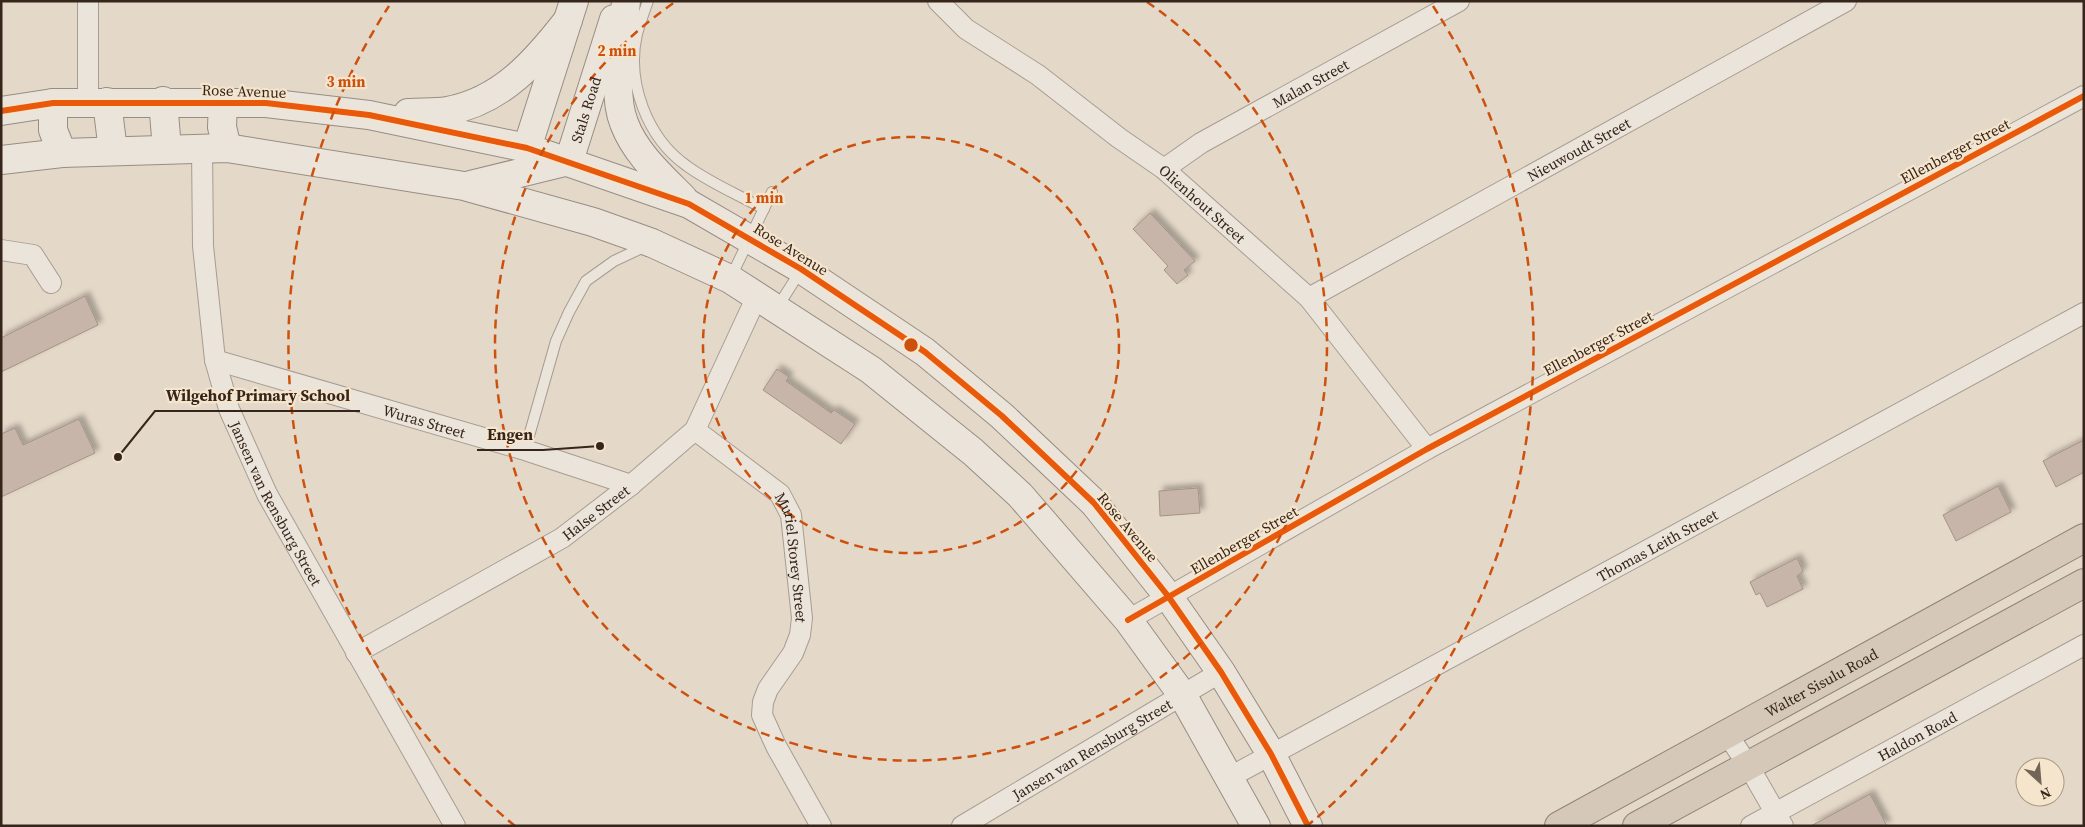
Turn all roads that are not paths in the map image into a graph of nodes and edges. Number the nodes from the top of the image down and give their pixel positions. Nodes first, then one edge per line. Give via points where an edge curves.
1 (88, 1) edge
2 (620, 1) edge
3 (626, 1) edge
4 (648, 1) edge
5 (938, 1) edge
6 (1459, 1) edge
7 (1846, 1) edge
8 (571, 10) edge
9 (2084, 96) edge
10 (98, 102) junction
11 (163, 102) junction
12 (223, 102) junction
13 (53, 103) junction
14 (1, 111) edge
15 (370, 115) junction
16 (214, 148) junction
17 (167, 149) junction
18 (113, 151) junction
19 (62, 153) junction
20 (532, 159) junction
21 (1, 160) edge
22 (569, 160) junction
23 (1164, 169) junction
24 (464, 186) junction
25 (772, 192) dead end
26 (689, 204) junction
27 (764, 209) junction
28 (593, 222) junction
29 (750, 238) junction
30 (652, 243) junction
31 (1, 250) edge
32 (801, 269) junction
33 (730, 280) junction
34 (51, 284) dead end
35 (1309, 298) junction
36 (767, 302) junction
37 (2084, 312) edge
38 (215, 360) junction
39 (695, 430) junction
40 (525, 450) junction
41 (1427, 450) junction
42 (631, 485) junction
43 (2084, 538) edge
44 (2084, 582) edge
45 (1168, 596) junction
46 (1971, 600) junction
47 (1128, 620) junction
48 (1987, 635) junction
49 (2084, 645) edge
50 (356, 654) junction
51 (1221, 672) junction
52 (1183, 696) junction
53 (1727, 734) junction
54 (1271, 754) junction
55 (1748, 765) junction
56 (1230, 777) junction
57 (1779, 819) edge
58 (455, 826) edge
59 (821, 826) edge
60 (962, 826) edge
61 (1256, 826) edge
62 (1308, 826) edge
63 (1559, 826) edge
64 (1637, 826) edge
65 (1751, 826) edge

1 - 10 street
2 - 22 street, Stals Road
3 - 26 street via 618,93 624,124 642,154
4 - 27 lane via 637,36 634,78 646,116 661,144 687,167
5 - 23 street, Olienhout Street via 966,29 1038,76
6 - 23 street, Malan Street via 1201,142
7 - 35 street, Nieuwoudt Street
8 - 15 street via 539,58 490,97 448,111
8 - 20 street
9 - 41 street, Ellenberger Street
10 - 11 street, Rose Avenue
10 - 13 street, Rose Avenue
10 - 18 street
11 - 12 street, Rose Avenue
11 - 17 street
12 - 15 street, Rose Avenue via 266,102
12 - 16 street via 222,127
13 - 14 street, Rose Avenue
13 - 19 street via 54,130
15 - 20 street, Rose Avenue
16 - 17 street
16 - 24 street
16 - 38 street, Jansen van Rensburg Street via 203,246
17 - 18 street
18 - 19 street
19 - 21 street
20 - 22 street, Rose Avenue
20 - 24 street
20 - 28 street via 556,192
22 - 26 street, Rose Avenue
23 - 35 street, Olienhout Street
24 - 28 street
25 - 27 lane
26 - 29 street, Rose Avenue
27 - 29 lane
28 - 30 street
29 - 32 street, Rose Avenue
29 - 33 lane
30 - 33 street
30 - 40 lane via 614,261 586,281 556,341
31 - 34 street via 32,255
32 - 36 lane
32 - 45 street, Rose Avenue via 925,352 1002,416 1094,503
33 - 36 street
35 - 41 street, Olienhout Street
36 - 39 street, Halse Street
36 - 47 street via 871,370 973,452 1020,495
37 - 54 street, Thomas Leith Street
38 - 40 street, Wuras Street
38 - 50 street, Jansen van Rensburg Street via 230,409 267,494
39 - 42 street, Halse Street
39 - 59 street, Muriel Storey Street via 780,494 791,515 800,596 800,635 793,653 768,689 762,716
40 - 42 street, Wuras Street
41 - 45 street, Ellenberger Street
42 - 50 street, Halse Street via 562,538
43 - 46 highway, Walter Sisulu Road
44 - 48 highway
45 - 47 street, Ellenberger Street
45 - 51 street, Rose Avenue
46 - 48 highway
46 - 53 highway, Walter Sisulu Road
47 - 52 street
48 - 55 highway
49 - 57 street, Haldon Road
50 - 58 street, Jansen van Rensburg Street
51 - 52 street, Jansen van Rensburg Street
51 - 54 street, Rose Avenue
52 - 56 street
52 - 60 street, Jansen van Rensburg Street
53 - 55 street
53 - 63 highway, Walter Sisulu Road
54 - 56 street, Thomas Leith Street
54 - 62 street, Rose Avenue
55 - 57 street
55 - 64 highway
56 - 61 street
57 - 65 street, Haldon Road

